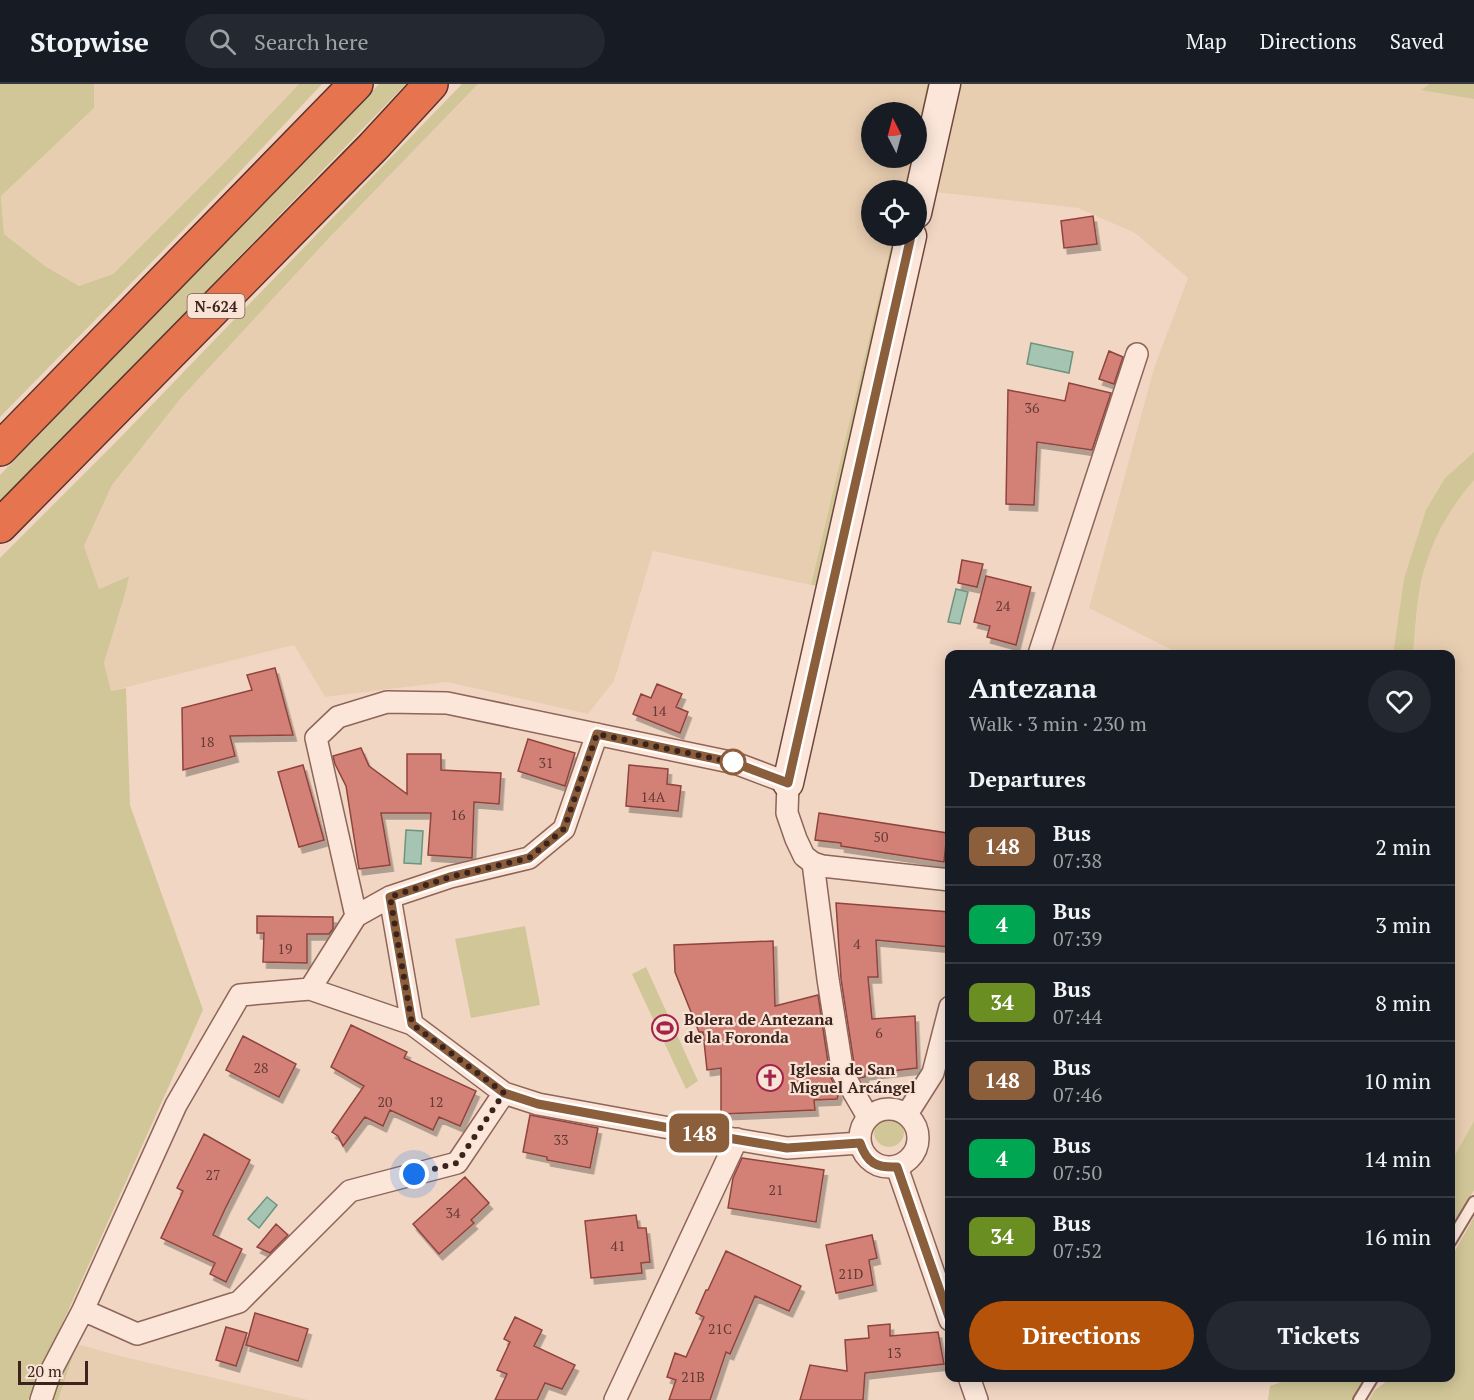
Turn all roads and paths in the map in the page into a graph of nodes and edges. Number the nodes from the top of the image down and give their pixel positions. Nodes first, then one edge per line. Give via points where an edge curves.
1 (356, 84) edge
2 (431, 84) edge
3 (945, 84) edge
4 (923, 180) edge
5 (909, 246) edge
6 (1137, 354) dead end
7 (0, 449) edge
8 (0, 526) edge
9 (1040, 650) edge
10 (597, 734) junction
11 (788, 783) junction
12 (813, 863) junction
13 (945, 879) edge
14 (390, 897) junction
15 (356, 916) junction
16 (310, 989) junction
17 (412, 1024) junction
18 (945, 1026) edge
19 (504, 1093) junction
20 (907, 1114) junction
21 (868, 1117) junction
22 (737, 1139) junction
23 (860, 1143) junction
24 (897, 1167) junction
25 (1474, 1202) edge
26 (1455, 1234) edge
27 (945, 1306) edge
28 (83, 1310) junction
29 (971, 1382) edge
30 (1370, 1382) edge
31 (41, 1400) edge
32 (615, 1400) edge
33 (977, 1400) edge
34 (1359, 1400) edge

1 - 7 highway
2 - 8 highway, N-624
3 - 4 street
5 - 11 street
6 - 9 street
10 - 11 street via 735,763
10 - 14 street via 564,829 529,858 450,877
10 - 15 street via 447,703 387,702 338,717 316,738
11 - 12 street via 788,813 796,839 804,856
12 - 13 street
12 - 21 street via 843,1074
14 - 15 street
14 - 17 street
15 - 16 street
16 - 17 street
16 - 28 street via 240,995 176,1105
17 - 19 street
18 - 20 street via 933,1073
19 - 22 street via 538,1104
19 - 28 street via 457,1163 350,1191 239,1302 137,1334
20 - 21 street via 894,1108 880,1109
20 - 24 street via 917,1127 919,1143 911,1158
21 - 23 street via 860,1129
22 - 23 street via 787,1148
22 - 32 street
23 - 24 street via 873,1163
24 - 27 street
25 - 26 lane
28 - 31 street via 50,1373
29 - 33 street
30 - 34 lane

